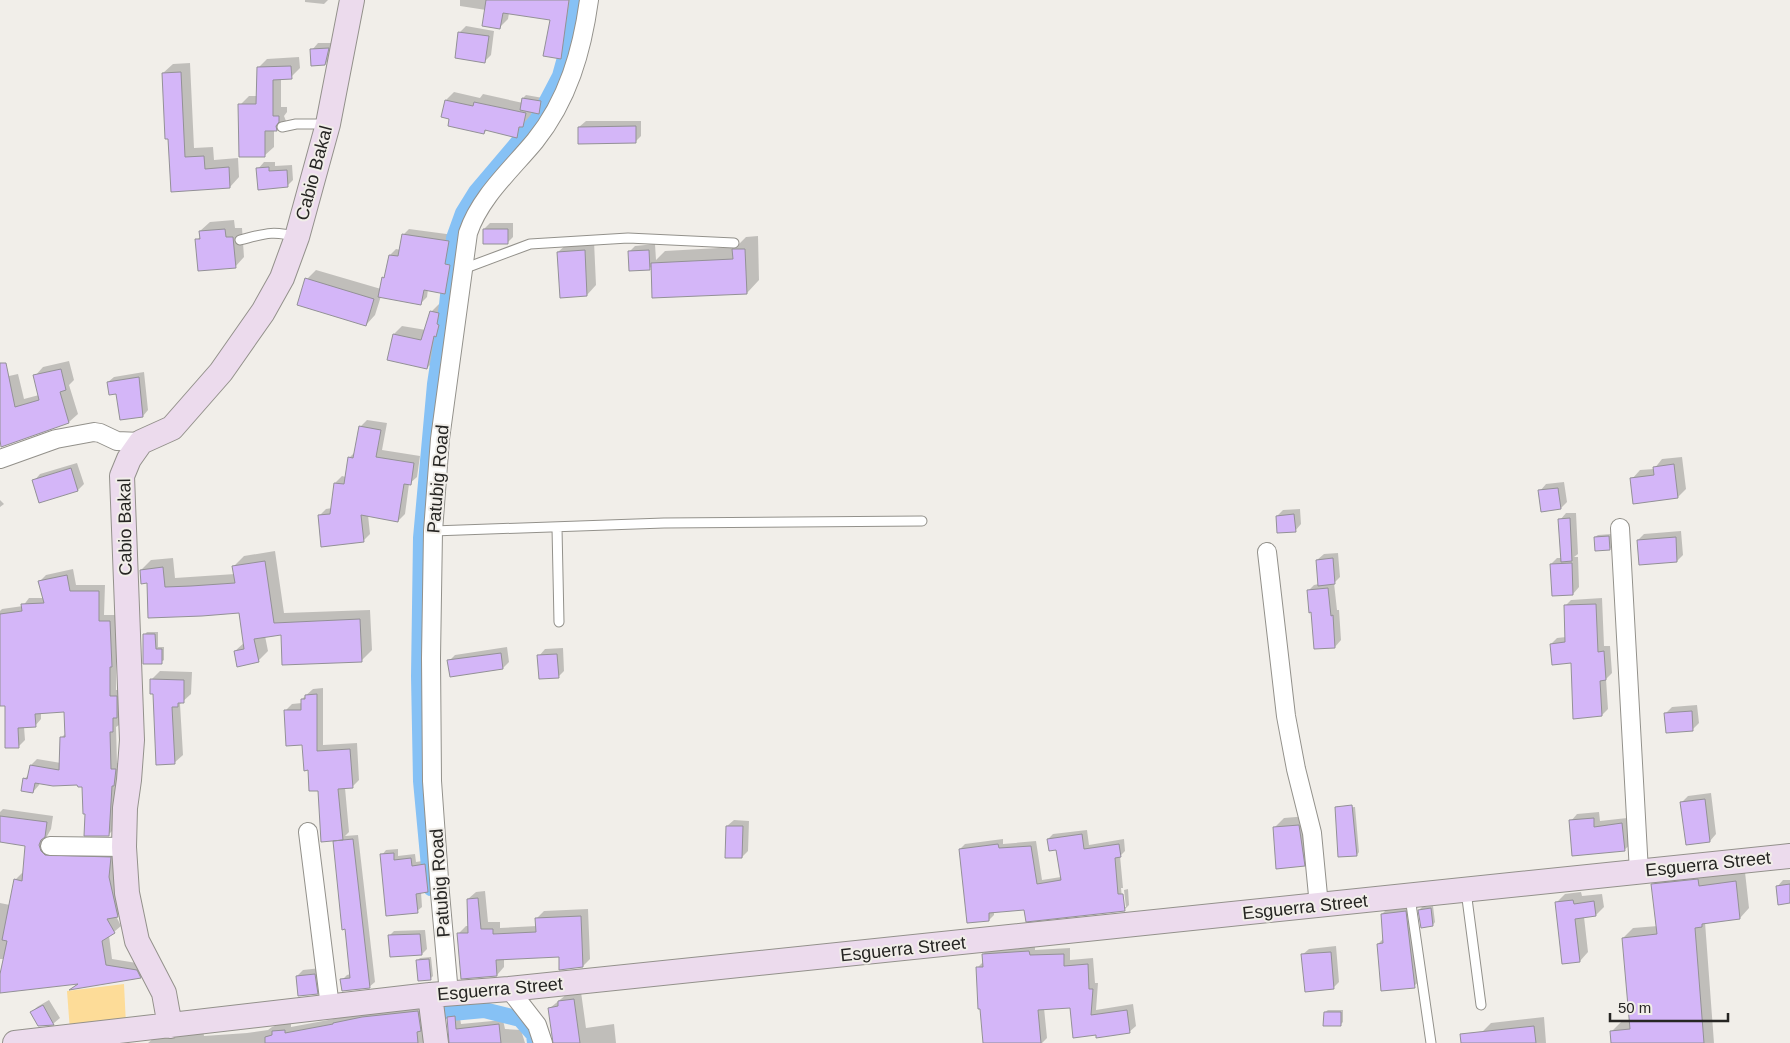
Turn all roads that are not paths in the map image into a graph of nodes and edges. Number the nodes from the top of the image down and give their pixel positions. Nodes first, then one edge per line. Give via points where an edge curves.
1 (352, 0) edge
2 (589, 0) edge
3 (328, 124) junction
4 (282, 127) dead end
5 (297, 237) junction
6 (240, 240) dead end
7 (734, 243) dead end
8 (463, 269) junction
9 (141, 442) junction
10 (0, 459) edge
11 (922, 521) dead end
12 (557, 528) junction
13 (1620, 528) dead end
14 (432, 532) junction
15 (1267, 552) dead end
16 (559, 622) dead end
17 (308, 832) dead end
18 (50, 846) dead end
19 (124, 847) junction
20 (1790, 856) edge
21 (1639, 872) junction
22 (1466, 890) junction
23 (1410, 896) junction
24 (1319, 906) junction
25 (509, 989) junction
26 (440, 995) junction
27 (1481, 1005) dead end
28 (330, 1007) junction
29 (170, 1026) junction
30 (15, 1043) edge
31 (436, 1043) edge
32 (543, 1043) edge
33 (1431, 1043) edge

1 - 3 main road, Cabio Bakal
2 - 8 street, Patubig Road via 576,61 563,98 548,124 482,203 472,220
3 - 4 lane
3 - 5 main road, Cabio Bakal
5 - 6 lane via 269,232
5 - 9 main road, Cabio Bakal via 282,278 263,312 221,372 172,428
7 - 8 lane via 628,238 530,244
8 - 14 street, Patubig Road via 440,439
9 - 10 street via 117,441 94,432 56,439
9 - 19 main road, Cabio Bakal via 122,476 132,740
11 - 12 lane via 664,523
12 - 14 lane
12 - 16 lane
13 - 21 street
14 - 26 street, Patubig Road via 432,781 440,893
15 - 24 street via 1286,716 1312,833
17 - 28 street
18 - 19 street
19 - 29 main road, Cabio Bakal via 127,893 136,941 164,992
20 - 21 main road, Esguerra Street
21 - 22 main road, Esguerra Street
22 - 23 main road, Esguerra Street
22 - 27 lane
23 - 24 main road, Esguerra Street
23 - 33 lane
24 - 25 main road, Esguerra Street
25 - 26 main road, Esguerra Street
25 - 32 street via 537,1025
26 - 28 main road, Esguerra Street
26 - 31 main road
28 - 29 main road, Esguerra Street
29 - 30 main road, Esguerra Street

